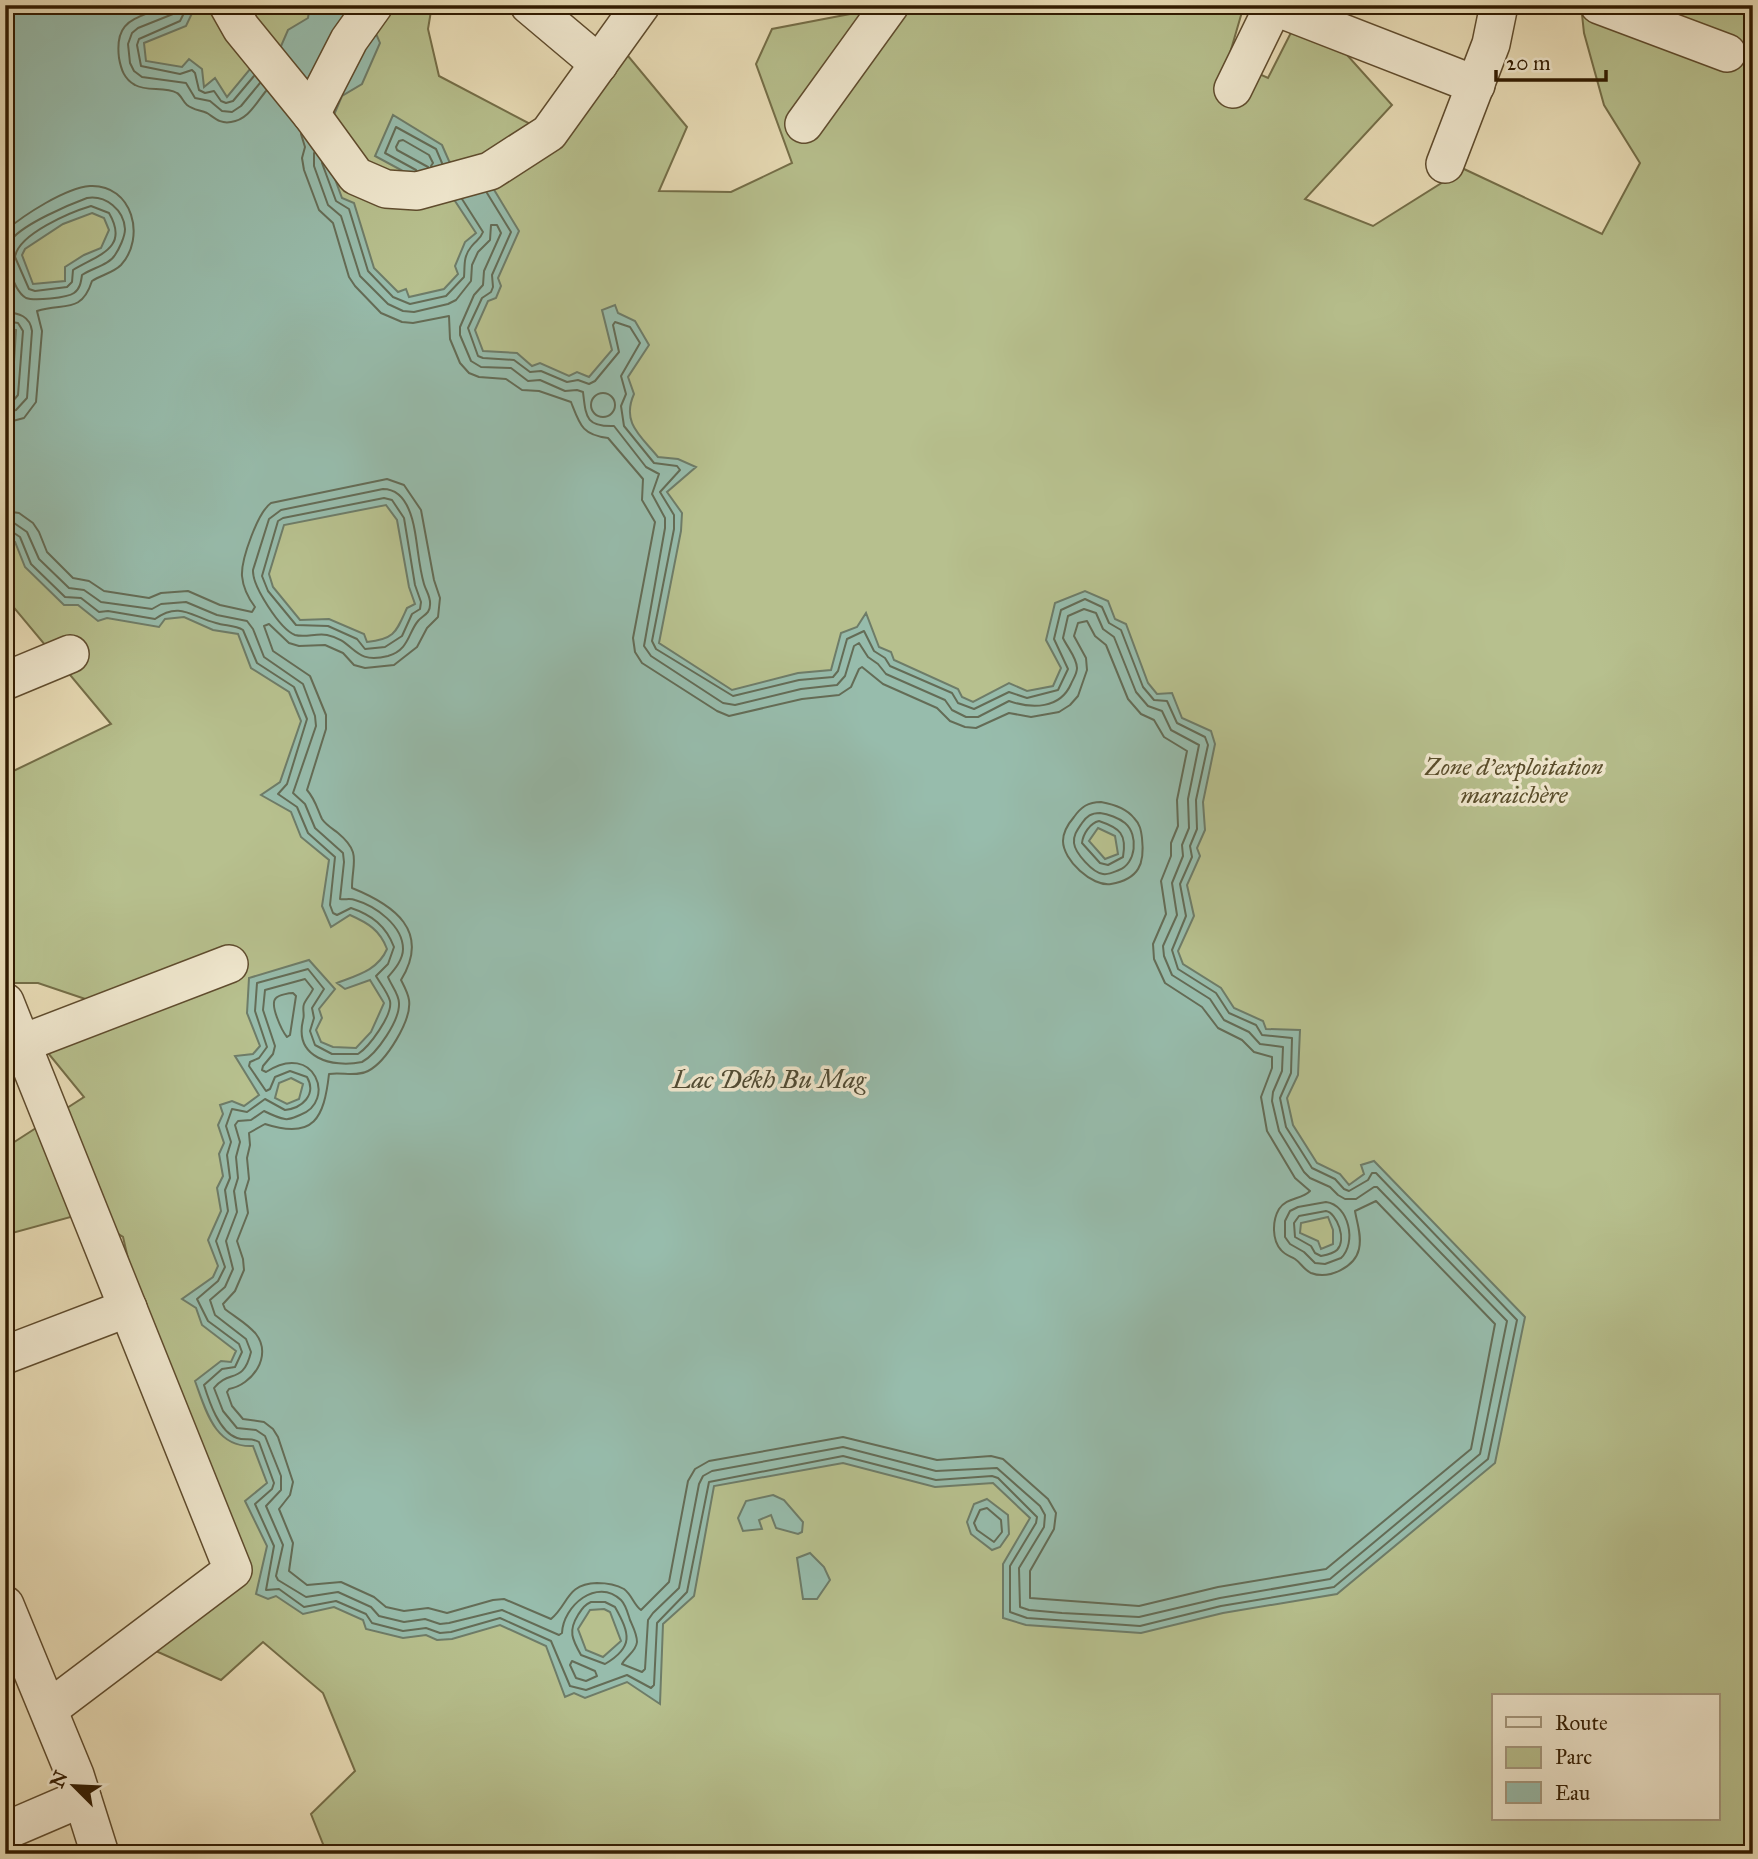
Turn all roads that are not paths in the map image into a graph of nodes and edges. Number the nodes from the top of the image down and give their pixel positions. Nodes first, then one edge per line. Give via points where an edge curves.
1 (228, 5) edge
2 (374, 5) edge
3 (530, 5) edge
4 (641, 5) edge
5 (890, 5) edge
6 (1499, 5) edge
7 (1599, 5) edge
8 (1274, 6) edge
9 (1727, 53) dead end
10 (599, 64) junction
11 (1476, 85) junction
12 (1233, 89) dead end
13 (311, 114) junction
14 (804, 124) dead end
15 (1445, 164) dead end
16 (70, 654) dead end
17 (5, 681) edge
18 (229, 964) dead end
19 (5, 1002) edge
20 (14, 1047) edge
21 (128, 1308) junction
22 (5, 1355) edge
23 (5, 1605) edge
24 (49, 1709) junction
25 (82, 1798) junction
26 (5, 1831) edge
27 (100, 1854) edge

1 - 13 street via 241,28
2 - 13 street via 349,40
3 - 10 street
4 - 10 street
5 - 14 street
6 - 11 street
7 - 9 street
8 - 11 street
8 - 12 street
10 - 13 street via 549,134 490,171 417,191 386,189 356,176
11 - 15 street
16 - 17 street
18 - 20 street
19 - 20 street
20 - 21 street
21 - 22 street
21 - 24 street via 233,1570
23 - 24 street
24 - 25 street
25 - 26 street
25 - 27 street

